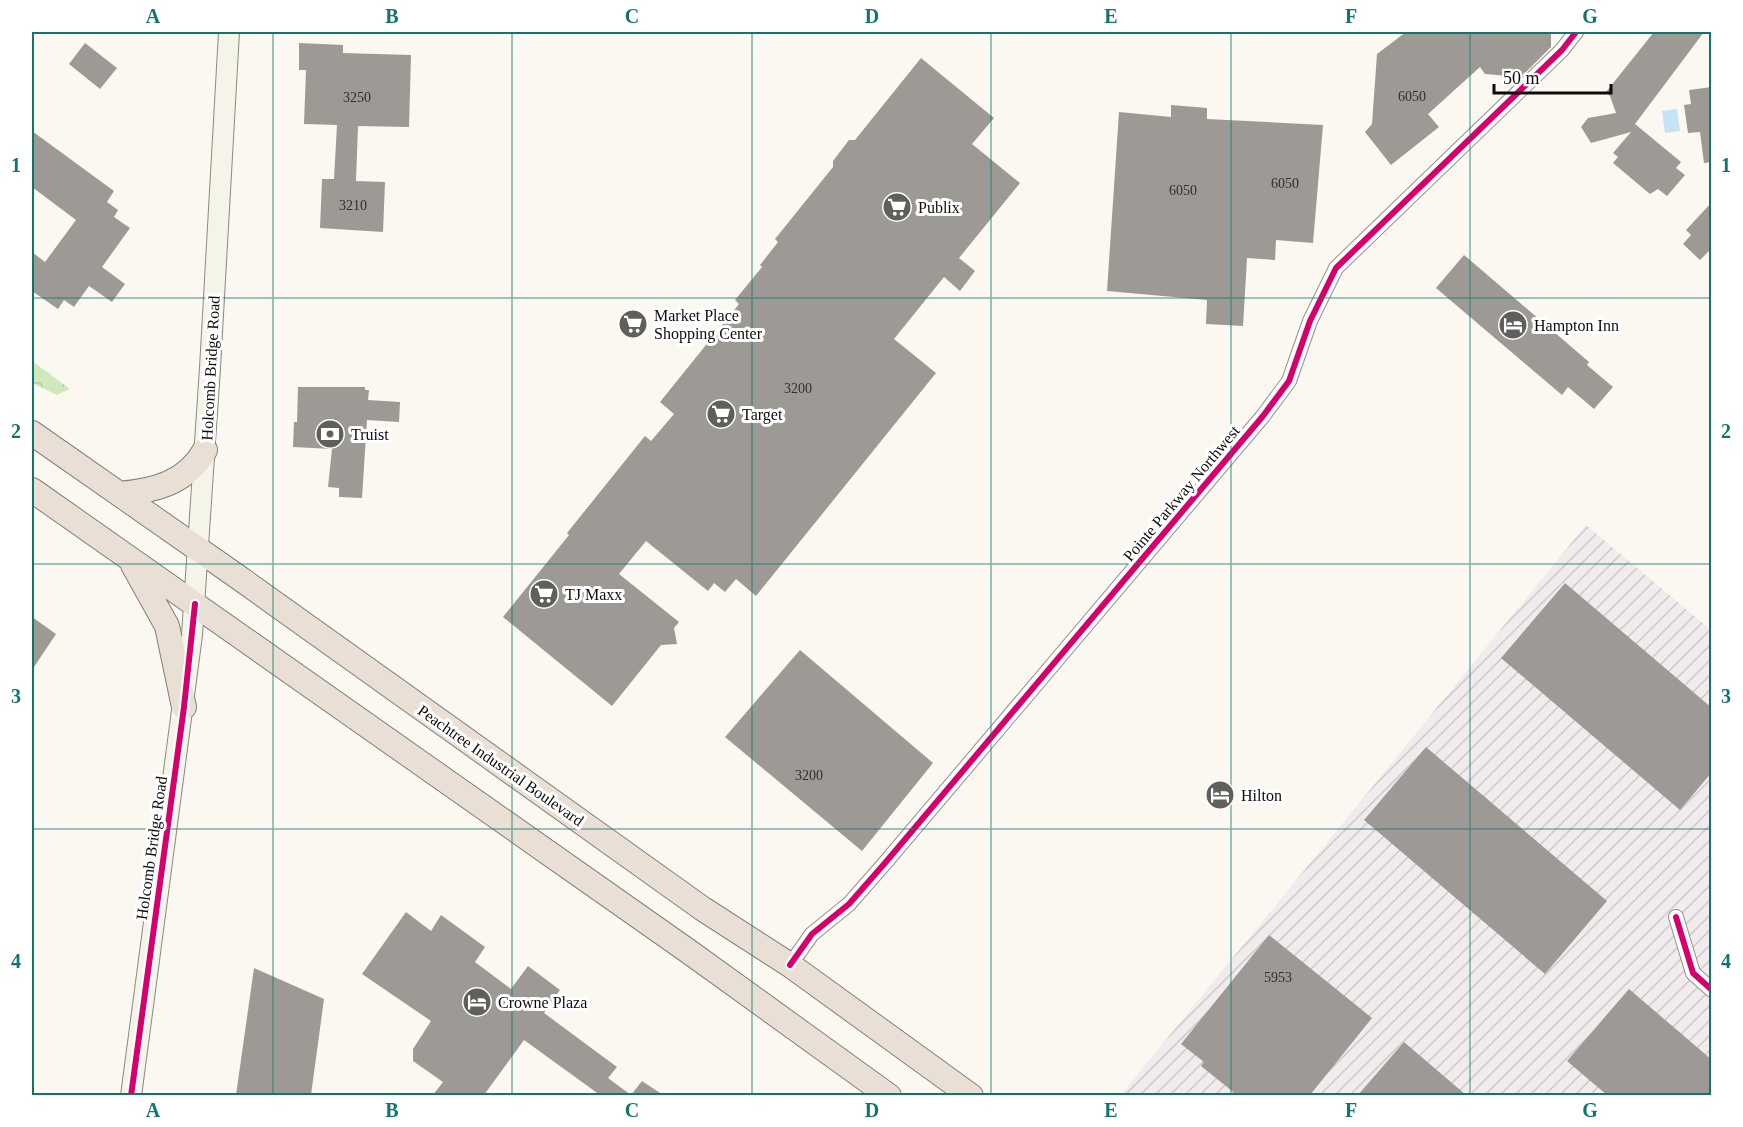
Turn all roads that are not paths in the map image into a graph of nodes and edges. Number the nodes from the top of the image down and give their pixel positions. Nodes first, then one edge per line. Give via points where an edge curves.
1 (229, 32) edge
2 (1576, 32) edge
3 (32, 433) edge
4 (205, 450) junction
5 (32, 490) edge
6 (119, 494) junction
7 (199, 551) junction
8 (129, 558) junction
9 (195, 604) junction
10 (184, 707) junction
11 (1676, 917) dead end
12 (790, 965) junction
13 (1712, 990) edge
14 (130, 1095) edge
15 (889, 1095) edge
16 (971, 1095) edge

1 - 4 main road, Holcomb Bridge Road
2 - 12 street, Pointe Parkway Northwest via 1562,50 1336,268 1310,321 1289,381 1263,416 893,854 849,904 812,934
3 - 6 highway, Peachtree Industrial Boulevard
4 - 6 highway via 178,480 146,492
4 - 7 main road, Holcomb Bridge Road
5 - 8 highway
6 - 7 highway, Peachtree Industrial Boulevard
7 - 9 main road, Holcomb Bridge Road
7 - 12 highway, Peachtree Industrial Boulevard via 703,909
8 - 9 highway
8 - 10 highway via 167,626
9 - 10 main road, Holcomb Bridge Road
9 - 15 highway
10 - 14 main road, Holcomb Bridge Road
11 - 13 street via 1693,973
12 - 16 highway, Peachtree Industrial Boulevard

